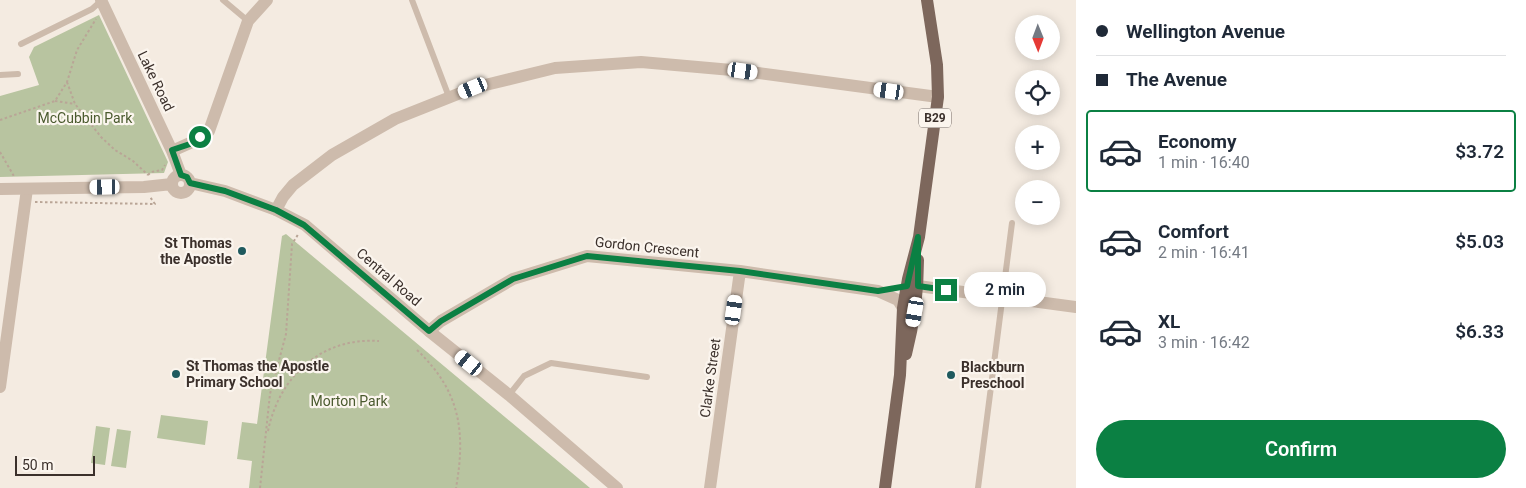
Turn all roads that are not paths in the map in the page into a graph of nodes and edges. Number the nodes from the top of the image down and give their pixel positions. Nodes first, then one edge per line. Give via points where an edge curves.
1 (223, 0) edge
2 (267, 0) edge
3 (412, 0) edge
4 (927, 0) edge
5 (98, 3) edge
6 (248, 21) junction
7 (21, 44) dead end
8 (18, 74) dead end
9 (0, 76) edge
10 (449, 97) junction
11 (938, 97) junction
12 (172, 150) junction
13 (181, 181) junction
14 (0, 189) edge
15 (26, 195) junction
16 (276, 210) junction
17 (1012, 223) dead end
18 (740, 271) junction
19 (910, 286) junction
20 (878, 291) junction
21 (1003, 298) junction
22 (1076, 307) edge
23 (903, 308) junction
24 (429, 331) junction
25 (900, 375) junction
26 (647, 377) dead end
27 (0, 388) edge
28 (509, 395) junction
29 (617, 488) edge
30 (710, 488) edge
31 (885, 488) edge
32 (978, 488) edge

1 - 6 lane
2 - 6 street
3 - 10 lane
4 - 11 main road, B29 via 937,65
5 - 7 lane
5 - 12 street, Lake Road
6 - 12 street via 209,131 190,144
8 - 9 lane
10 - 11 street via 555,68 641,62 743,71
10 - 16 street via 395,119 332,155 293,184
11 - 19 main road, B29
12 - 13 street, Lake Road
13 - 15 street, Central Road via 146,181
13 - 16 street, Central Road via 225,191
14 - 15 street, Central Road
15 - 27 street
16 - 24 street, Central Road via 304,225
17 - 21 lane
18 - 20 street, Gordon Crescent
18 - 24 street, Gordon Crescent via 587,256 513,279
18 - 30 street, Clarke Street
19 - 20 street, Gordon Crescent
19 - 21 street, Gordon Crescent
19 - 23 main road, B29
19 - 25 main road, B29 via 911,335
20 - 23 street, Gordon Crescent via 898,300
21 - 22 street, Gordon Crescent
21 - 32 lane
23 - 25 main road, B29
24 - 28 street, Central Road
25 - 31 main road, B29
26 - 28 lane via 551,363 524,376
28 - 29 street, Central Road

